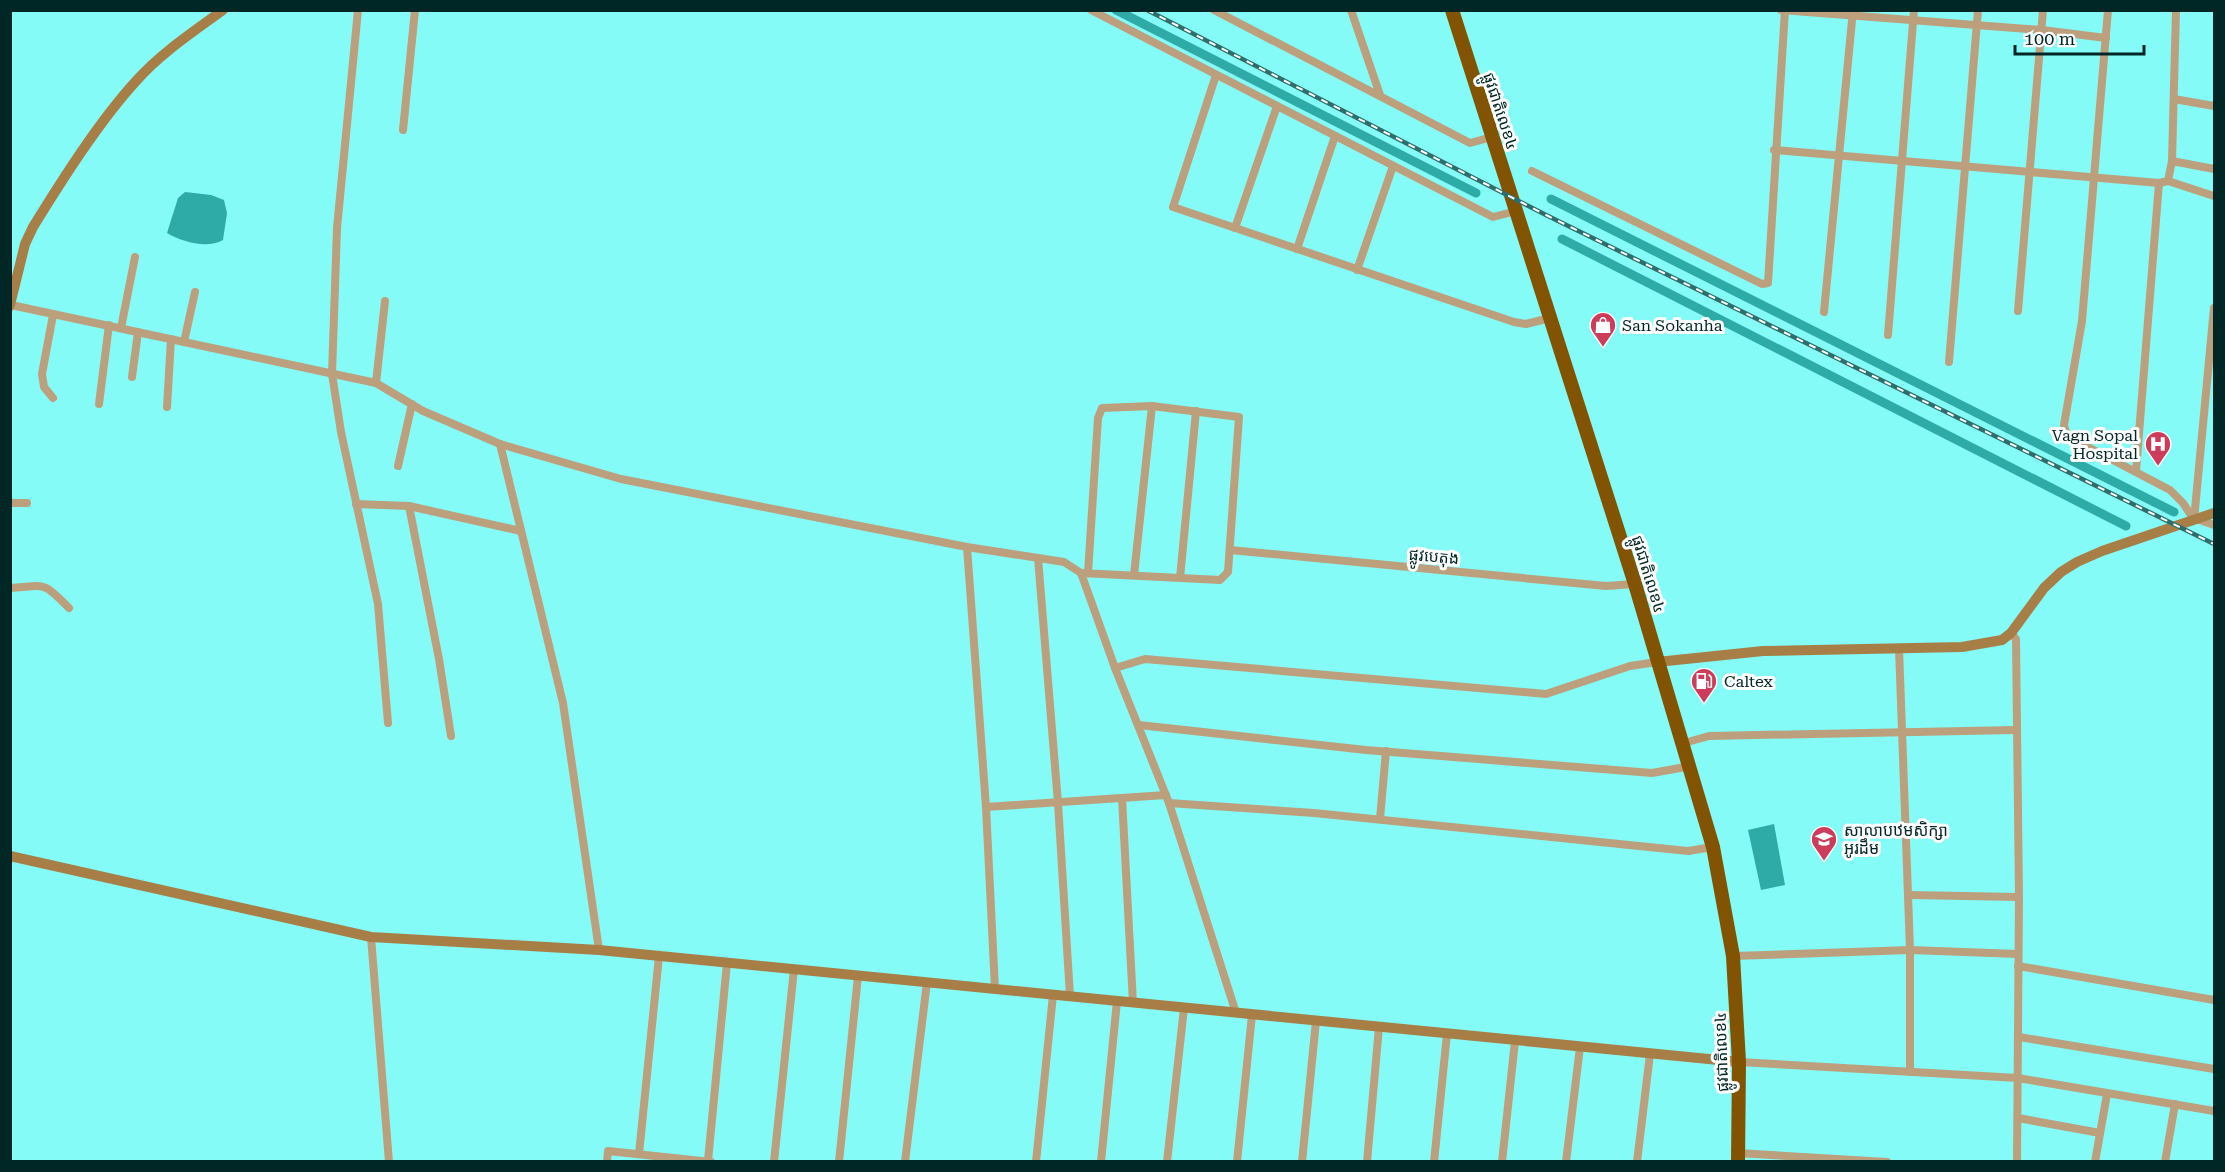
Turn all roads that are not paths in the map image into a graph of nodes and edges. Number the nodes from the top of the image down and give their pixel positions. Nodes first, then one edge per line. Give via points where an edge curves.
1 (223, 10) edge
2 (358, 10) edge
3 (415, 10) edge
4 (1091, 10) edge
5 (1214, 10) edge
6 (1351, 10) edge
7 (1452, 10) edge
8 (1914, 10) edge
9 (1978, 10) edge
10 (2043, 10) edge
11 (2108, 10) edge
12 (2176, 10) edge
13 (1784, 11) edge
14 (1852, 14) edge
15 (1914, 21) junction
16 (1977, 25) junction
17 (2042, 30) junction
18 (2106, 38) junction
19 (1216, 75) junction
20 (1380, 95) junction
21 (2174, 99) junction
22 (1276, 106) junction
23 (2214, 106) edge
24 (403, 130) dead end
25 (1335, 136) junction
26 (1492, 137) junction
27 (1774, 150) junction
28 (1840, 157) junction
29 (2172, 161) junction
30 (1902, 162) junction
31 (1393, 166) junction
32 (1964, 168) junction
33 (2214, 169) edge
34 (1532, 171) dead end
35 (2031, 173) junction
36 (2093, 178) junction
37 (2164, 182) junction
38 (2214, 196) edge
39 (1516, 211) junction
40 (1235, 228) junction
41 (1297, 249) junction
42 (135, 257) dead end
43 (1357, 270) junction
44 (195, 292) dead end
45 (385, 301) dead end
46 (11, 306) edge
47 (2214, 308) edge
48 (2018, 311) dead end
49 (1824, 312) dead end
50 (53, 315) junction
51 (1550, 318) junction
52 (109, 325) junction
53 (121, 328) junction
54 (138, 332) junction
55 (1888, 335) dead end
56 (171, 339) junction
57 (184, 342) junction
58 (1949, 362) dead end
59 (332, 374) junction
60 (132, 377) dead end
61 (376, 383) junction
62 (53, 398) dead end
63 (99, 404) dead end
64 (412, 404) junction
65 (1152, 406) junction
66 (167, 407) dead end
67 (1196, 411) junction
68 (500, 444) junction
69 (398, 466) dead end
70 (2136, 471) junction
71 (10, 503) edge
72 (27, 503) dead end
73 (356, 504) junction
74 (410, 507) junction
75 (2214, 513) edge
76 (2195, 520) junction
77 (2214, 525) edge
78 (521, 531) junction
79 (967, 547) junction
80 (1230, 550) junction
81 (1038, 558) junction
82 (1084, 573) junction
83 (1134, 575) junction
84 (1180, 578) junction
85 (1635, 584) junction
86 (10, 588) edge
87 (69, 608) dead end
88 (2011, 633) junction
89 (1899, 648) junction
90 (1658, 662) junction
91 (1115, 668) junction
92 (388, 723) dead end
93 (1138, 725) junction
94 (2015, 730) junction
95 (1904, 734) junction
96 (451, 736) dead end
97 (1684, 743) junction
98 (1386, 751) junction
99 (1691, 766) junction
100 (1122, 798) junction
101 (1168, 799) junction
102 (1058, 803) junction
103 (986, 807) junction
104 (1380, 819) junction
105 (1713, 847) junction
106 (10, 856) edge
107 (1909, 894) junction
108 (2019, 897) junction
109 (371, 937) junction
110 (599, 950) junction
111 (1910, 950) junction
112 (2018, 954) junction
113 (659, 956) junction
114 (1732, 956) junction
115 (727, 963) junction
116 (2018, 966) junction
117 (794, 969) junction
118 (858, 976) junction
119 (927, 982) junction
120 (995, 989) junction
121 (1053, 995) junction
122 (1070, 996) junction
123 (2214, 1000) edge
124 (1118, 1001) junction
125 (1133, 1003) junction
126 (1184, 1008) junction
127 (1236, 1013) junction
128 (1252, 1014) junction
129 (1316, 1021) junction
130 (1379, 1027) junction
131 (1448, 1034) junction
132 (2019, 1036) junction
133 (1515, 1041) junction
134 (1580, 1047) junction
135 (1650, 1054) junction
136 (1739, 1062) junction
137 (2214, 1069) edge
138 (1910, 1072) junction
139 (2018, 1078) junction
140 (2106, 1094) junction
141 (2175, 1104) junction
142 (2214, 1111) edge
143 (2018, 1118) junction
144 (2100, 1133) junction
145 (639, 1154) junction
146 (1738, 1157) edge
147 (389, 1161) edge
148 (607, 1161) edge
149 (709, 1161) edge
150 (774, 1161) edge
151 (839, 1161) edge
152 (905, 1161) edge
153 (1036, 1161) edge
154 (1101, 1161) edge
155 (1167, 1161) edge
156 (1237, 1161) edge
157 (1302, 1161) edge
158 (1367, 1161) edge
159 (1434, 1161) edge
160 (1502, 1161) edge
161 (1566, 1161) edge
162 (1637, 1161) edge
163 (1887, 1161) edge
164 (2017, 1161) edge
165 (2095, 1161) edge
166 (2165, 1161) edge

1 - 46 street via 165,53 116,106 33,227
2 - 59 street via 337,228
3 - 24 street
4 - 19 street
5 - 20 street
6 - 20 street
7 - 26 highway, ផ្លូវជាតិលេខ៤
8 - 15 street
9 - 16 street
10 - 17 street
11 - 18 street
12 - 21 street
13 - 14 street
13 - 27 street
14 - 15 street
14 - 28 street
15 - 16 street
15 - 30 street
16 - 17 street
16 - 32 street
17 - 18 street
17 - 35 street
18 - 36 street
19 - 22 street
19 - 40 street via 1173,207
20 - 26 street via 1470,143
21 - 23 street
21 - 29 street
22 - 25 street
22 - 40 street
25 - 31 street
25 - 41 street
26 - 39 highway, ផ្លូវជាតិលេខ៤
27 - 28 street
27 - 34 street via 1769,278 1762,284
28 - 30 street
28 - 49 street
29 - 33 street
29 - 37 street
30 - 32 street
30 - 55 street
31 - 39 street via 1493,217
31 - 43 street
32 - 35 street
32 - 58 street
35 - 36 street
35 - 48 street
36 - 37 street
36 - 70 street via 2082,321 2064,425 2067,436
37 - 38 street
37 - 70 street
39 - 51 highway, ផ្លូវជាតិលេខ៤
40 - 41 street
41 - 43 street
42 - 53 street
43 - 51 street via 1514,322 1526,324
44 - 57 street
45 - 61 street
46 - 50 street
47 - 76 street
50 - 52 street
50 - 62 street via 42,374 44,387
51 - 85 highway, ផ្លូវជាតិលេខ៤
52 - 53 street
52 - 63 street
53 - 54 street
54 - 56 street
54 - 60 street
56 - 57 street
56 - 66 street
57 - 59 street
59 - 61 street
59 - 73 street
61 - 64 street
64 - 68 street
64 - 69 street
65 - 67 street
65 - 82 street via 1110,406 1100,411
65 - 83 street
67 - 80 street via 1236,416 1240,421
67 - 84 street
68 - 78 street
68 - 79 street via 621,479
70 - 76 street via 2170,490
71 - 72 street
73 - 74 street
73 - 92 street via 378,604
74 - 78 street
74 - 96 street
75 - 76 street
76 - 77 street
76 - 88 street via 2102,551 2069,567 2044,588
78 - 110 street via 563,703
79 - 81 street
79 - 103 street
80 - 84 street via 1224,578
80 - 85 street, ផ្លូវបេតុង via 1606,586
81 - 82 street via 1064,562
81 - 102 street
82 - 83 street
82 - 91 street
83 - 84 street
85 - 90 highway, ផ្លូវជាតិលេខ៤
86 - 87 street via 40,584
88 - 89 street via 1994,643
88 - 94 street via 2016,639
89 - 90 street via 1763,651
89 - 95 street
90 - 91 street via 1630,666 1546,694 1145,659
90 - 97 highway, ផ្លូវជាតិលេខ៤
91 - 93 street
93 - 98 street
93 - 101 street
94 - 95 street
94 - 108 street
95 - 97 street via 1709,736
95 - 107 street
97 - 99 highway, ផ្លូវជាតិលេខ៤
98 - 99 street via 1652,772
98 - 104 street
99 - 105 highway, ផ្លូវជាតិលេខ៤
100 - 101 street
100 - 102 street
100 - 125 street
101 - 104 street
101 - 127 street
102 - 103 street
102 - 122 street
103 - 120 street
104 - 105 street via 1688,852
105 - 114 highway, ផ្លូវជាតិលេខ៤
106 - 109 street
107 - 108 street
107 - 111 street
108 - 112 street
109 - 110 street
109 - 147 street
110 - 113 street
111 - 112 street
111 - 114 street
111 - 138 street
112 - 116 street
113 - 115 street
113 - 145 street
114 - 136 highway, ផ្លូវជាតិលេខ៤
115 - 117 street
115 - 149 street
116 - 123 street
116 - 132 street
117 - 118 street
117 - 150 street
118 - 119 street
118 - 151 street
119 - 120 street
119 - 152 street
120 - 121 street
121 - 122 street
121 - 153 street
122 - 124 street
124 - 125 street
124 - 154 street
125 - 126 street
126 - 127 street
126 - 155 street
127 - 128 street
128 - 129 street
128 - 156 street
129 - 130 street
129 - 157 street
130 - 131 street
130 - 158 street
131 - 133 street
131 - 159 street
132 - 137 street
132 - 139 street
133 - 134 street
133 - 160 street
134 - 135 street
134 - 161 street
135 - 136 street
135 - 162 street
136 - 138 street
136 - 146 highway, ផ្លូវជាតិលេខ៤
138 - 139 street
139 - 140 street
139 - 143 street
140 - 141 street
140 - 144 street
141 - 142 street
141 - 166 street
143 - 144 street
143 - 164 street
144 - 165 street
145 - 148 street via 608,1151
145 - 149 street
146 - 163 street

